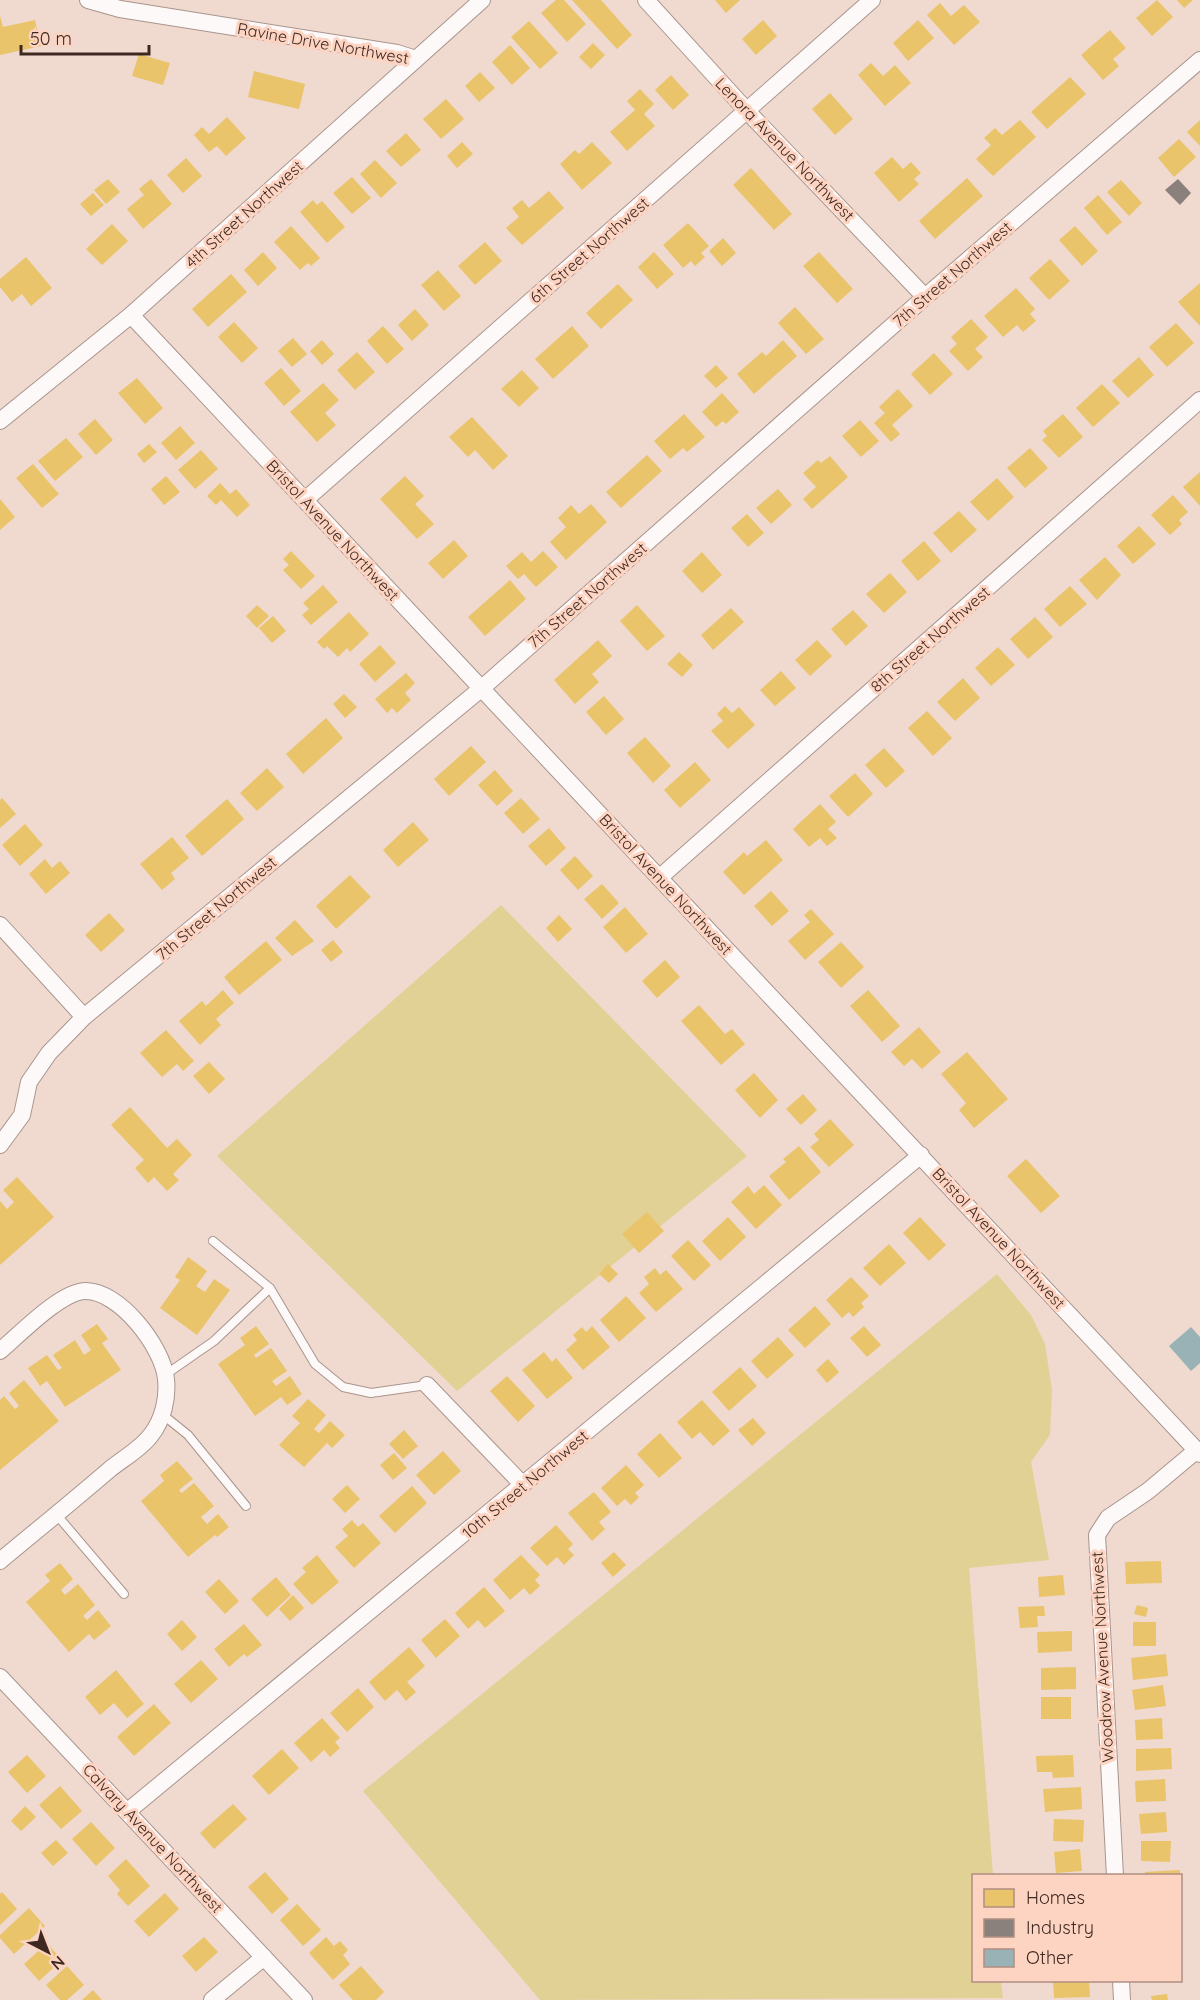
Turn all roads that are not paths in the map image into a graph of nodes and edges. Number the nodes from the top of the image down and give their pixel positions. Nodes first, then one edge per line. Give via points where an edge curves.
1 (88, 0) edge
2 (482, 0) edge
3 (646, 0) edge
4 (872, 0) edge
5 (416, 59) junction
6 (1200, 60) edge
7 (747, 111) junction
8 (925, 297) junction
9 (131, 315) junction
10 (1200, 400) edge
11 (0, 421) edge
12 (305, 500) junction
13 (482, 688) junction
14 (660, 878) junction
15 (0, 925) edge
16 (84, 1017) junction
17 (0, 1145) edge
18 (921, 1155) junction
19 (213, 1241) dead end
20 (270, 1288) junction
21 (0, 1351) edge
22 (165, 1375) junction
23 (427, 1385) joint
24 (162, 1413) junction
25 (1198, 1452) edge
26 (524, 1485) junction
27 (246, 1506) dead end
28 (56, 1515) junction
29 (0, 1561) edge
30 (124, 1594) dead end
31 (0, 1677) edge
32 (128, 1811) junction
33 (1114, 1874) edge
34 (264, 1957) junction
35 (1121, 1982) edge
36 (212, 2000) edge
37 (304, 2000) edge
38 (1122, 2000) edge

1 - 5 street, Ravine Drive Northwest via 120,9
2 - 5 street, 4th Street Northwest
3 - 7 street, Lenora Avenue Northwest
4 - 7 street, 6th Street Northwest
5 - 9 street, 4th Street Northwest
6 - 8 street, 7th Street Northwest
7 - 8 street, Lenora Avenue Northwest
7 - 12 street, 6th Street Northwest
8 - 13 street, 7th Street Northwest
9 - 11 street, 4th Street Northwest
9 - 12 street, Bristol Avenue Northwest
10 - 14 street, 8th Street Northwest
12 - 13 street, Bristol Avenue Northwest
13 - 14 street, Bristol Avenue Northwest
13 - 16 street, 7th Street Northwest
14 - 18 street, Bristol Avenue Northwest
15 - 16 street
16 - 17 street, 7th Street Northwest via 49,1053 29,1082 22,1114
18 - 25 street, Bristol Avenue Northwest
18 - 26 street, 10th Street Northwest
19 - 20 lane
20 - 22 lane via 214,1341
20 - 23 lane via 315,1364 343,1387 371,1393
21 - 22 street via 58,1302 82,1291 100,1292 139,1325 158,1352
22 - 24 street
23 - 26 street
24 - 27 lane via 188,1435
24 - 28 street via 151,1435
25 - 33 street, Woodrow Avenue Northwest via 1108,1518 1097,1535
26 - 32 street, 10th Street Northwest
28 - 29 street
28 - 30 lane
31 - 32 street, Calvary Avenue Northwest
32 - 34 street, Calvary Avenue Northwest
34 - 36 street
34 - 37 street, Calvary Avenue Northwest
35 - 38 street

